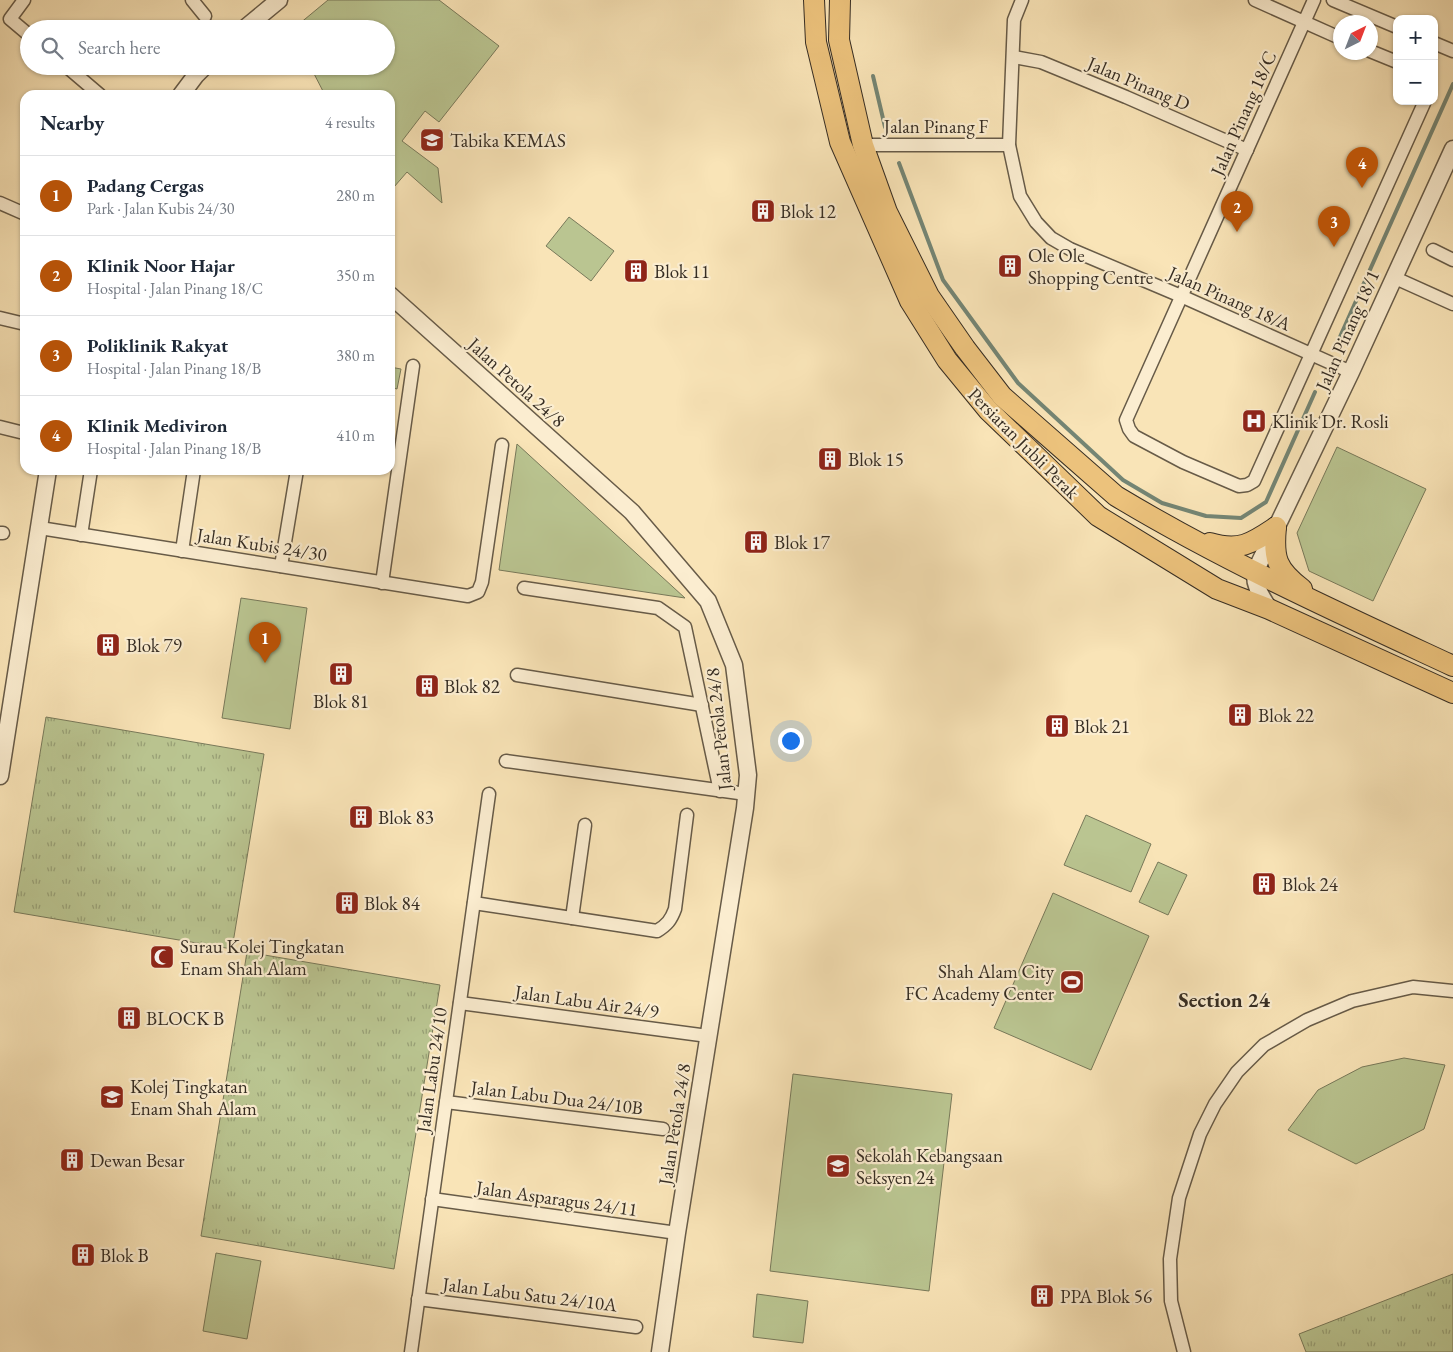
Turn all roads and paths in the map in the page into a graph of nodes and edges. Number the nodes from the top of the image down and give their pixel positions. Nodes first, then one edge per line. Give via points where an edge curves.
1 (24, 0) edge
2 (192, 0) edge
3 (279, 0) edge
4 (814, 0) edge
5 (840, 0) edge
6 (1022, 0) edge
7 (1255, 0) edge
8 (1314, 0) edge
9 (1332, 0) edge
10 (205, 16) dead end
11 (255, 20) edge
12 (1305, 22) junction
13 (1393, 25) edge
14 (20, 28) edge
15 (1333, 35) edge
16 (1438, 45) edge
17 (1453, 51) edge
18 (1378, 54) edge
19 (1014, 57) junction
20 (1393, 60) edge
21 (77, 75) edge
22 (196, 75) edge
23 (94, 90) edge
24 (185, 90) edge
25 (1423, 105) edge
26 (863, 145) junction
27 (1009, 145) junction
28 (1453, 149) edge
29 (1247, 150) junction
30 (0, 204) edge
31 (20, 212) edge
32 (1433, 250) dead end
33 (1453, 260) edge
34 (1393, 277) junction
35 (1181, 296) junction
36 (395, 299) edge
37 (1453, 304) edge
38 (0, 318) edge
39 (20, 323) edge
40 (1311, 354) junction
41 (413, 366) dead end
42 (1351, 372) junction
43 (0, 427) edge
44 (20, 432) dead end
45 (502, 445) dead end
46 (47, 475) edge
47 (90, 475) edge
48 (193, 475) edge
49 (295, 475) edge
50 (1276, 526) junction
51 (40, 528) junction
52 (81, 534) junction
53 (1182, 534) junction
54 (182, 550) junction
55 (281, 566) junction
56 (1255, 572) junction
57 (382, 582) junction
58 (524, 588) dead end
59 (1327, 607) junction
60 (1269, 609) junction
61 (1453, 666) edge
62 (517, 675) dead end
63 (1453, 692) edge
64 (702, 705) junction
65 (506, 761) dead end
66 (0, 776) edge
67 (720, 790) junction
68 (489, 794) dead end
69 (746, 794) junction
70 (686, 815) dead end
71 (585, 825) dead end
72 (474, 903) junction
73 (572, 918) junction
74 (1453, 991) edge
75 (460, 1003) junction
76 (708, 1036) junction
77 (446, 1102) junction
78 (663, 1129) dead end
79 (432, 1199) junction
80 (677, 1234) junction
81 (418, 1299) junction
82 (636, 1327) dead end
83 (411, 1352) edge
84 (660, 1352) edge
85 (1184, 1352) edge

1 - 14 street via 10,20
2 - 10 street
3 - 11 street
4 - 60 main road, Persiaran Jubli Perak via 816,42 840,142 910,301 946,360 988,410 1098,516 1217,589
5 - 26 main road, Persiaran Jubli Perak via 839,40
6 - 19 street, Jalan Pinang 18/A via 1014,20
7 - 12 street
8 - 12 street, Jalan Pinang 18/C
9 - 13 street
12 - 15 street
12 - 29 street, Jalan Pinang 18/C
16 - 17 street
18 - 20 street
19 - 27 street, Jalan Pinang 18/A
19 - 29 street, Jalan Pinang D via 1050,66
21 - 23 street
22 - 24 street
25 - 40 street
26 - 27 street, Jalan Pinang F
26 - 53 main road, Persiaran Jubli Perak via 887,212 929,296 1002,396 1116,496
27 - 35 street, Jalan Pinang 18/A via 1020,196 1036,222 1051,238
28 - 34 street, Jalan Pinang 18/1
29 - 35 street, Jalan Pinang 18/C
30 - 31 street
32 - 33 street
34 - 37 street
34 - 42 street, Jalan Pinang 18/1
35 - 40 street, Jalan Pinang 18/A
35 - 40 street, Jalan Pinang 18/C via 1126,420 1134,436 1184,462 1239,486 1254,481
36 - 69 street, Jalan Petola 24/8 via 632,512 708,601 734,665 748,775
38 - 39 street
40 - 42 street, Jalan Pinang 18/A
41 - 57 street
42 - 50 street, Jalan Pinang 18/1
43 - 44 street
45 - 57 street, Jalan Kubis 24/30 via 478,592 468,596
46 - 51 street
47 - 52 street
48 - 54 street
49 - 55 street
50 - 53 main road via 1243,546 1227,547
50 - 56 street, Jalan Pinang 18/1
50 - 59 main road via 1275,552 1281,570
51 - 52 street, Jalan Kubis 24/30
51 - 66 street
52 - 54 street, Jalan Kubis 24/30
53 - 56 main road, Persiaran Jubli Perak
54 - 55 street, Jalan Kubis 24/30
55 - 57 street, Jalan Kubis 24/30
56 - 59 main road, Persiaran Jubli Perak
56 - 60 street via 1257,588
58 - 64 street via 658,608 685,627
59 - 61 main road, Persiaran Jubli Perak
60 - 63 main road, Persiaran Jubli Perak
62 - 64 street
64 - 67 street
65 - 67 street
67 - 69 street
68 - 72 street, Jalan Labu 24/10
69 - 76 street, Jalan Petola 24/8
70 - 73 street via 675,909 667,926 657,931
71 - 73 street
72 - 73 street
72 - 75 street, Jalan Labu 24/10
74 - 85 street via 1414,987 1352,1001 1306,1020 1264,1045 1237,1072 1200,1134 1179,1198 1170,1259 1170,1301
75 - 76 street, Jalan Labu Air 24/9
75 - 77 street, Jalan Labu 24/10
76 - 80 street, Jalan Petola 24/8
77 - 78 street, Jalan Labu Dua 24/10B
77 - 79 street, Jalan Labu 24/10
79 - 80 street, Jalan Asparagus 24/11
79 - 81 street, Jalan Labu 24/10
80 - 84 street, Jalan Petola 24/8
81 - 82 street, Jalan Labu Satu 24/10A
81 - 83 street, Jalan Labu 24/10

